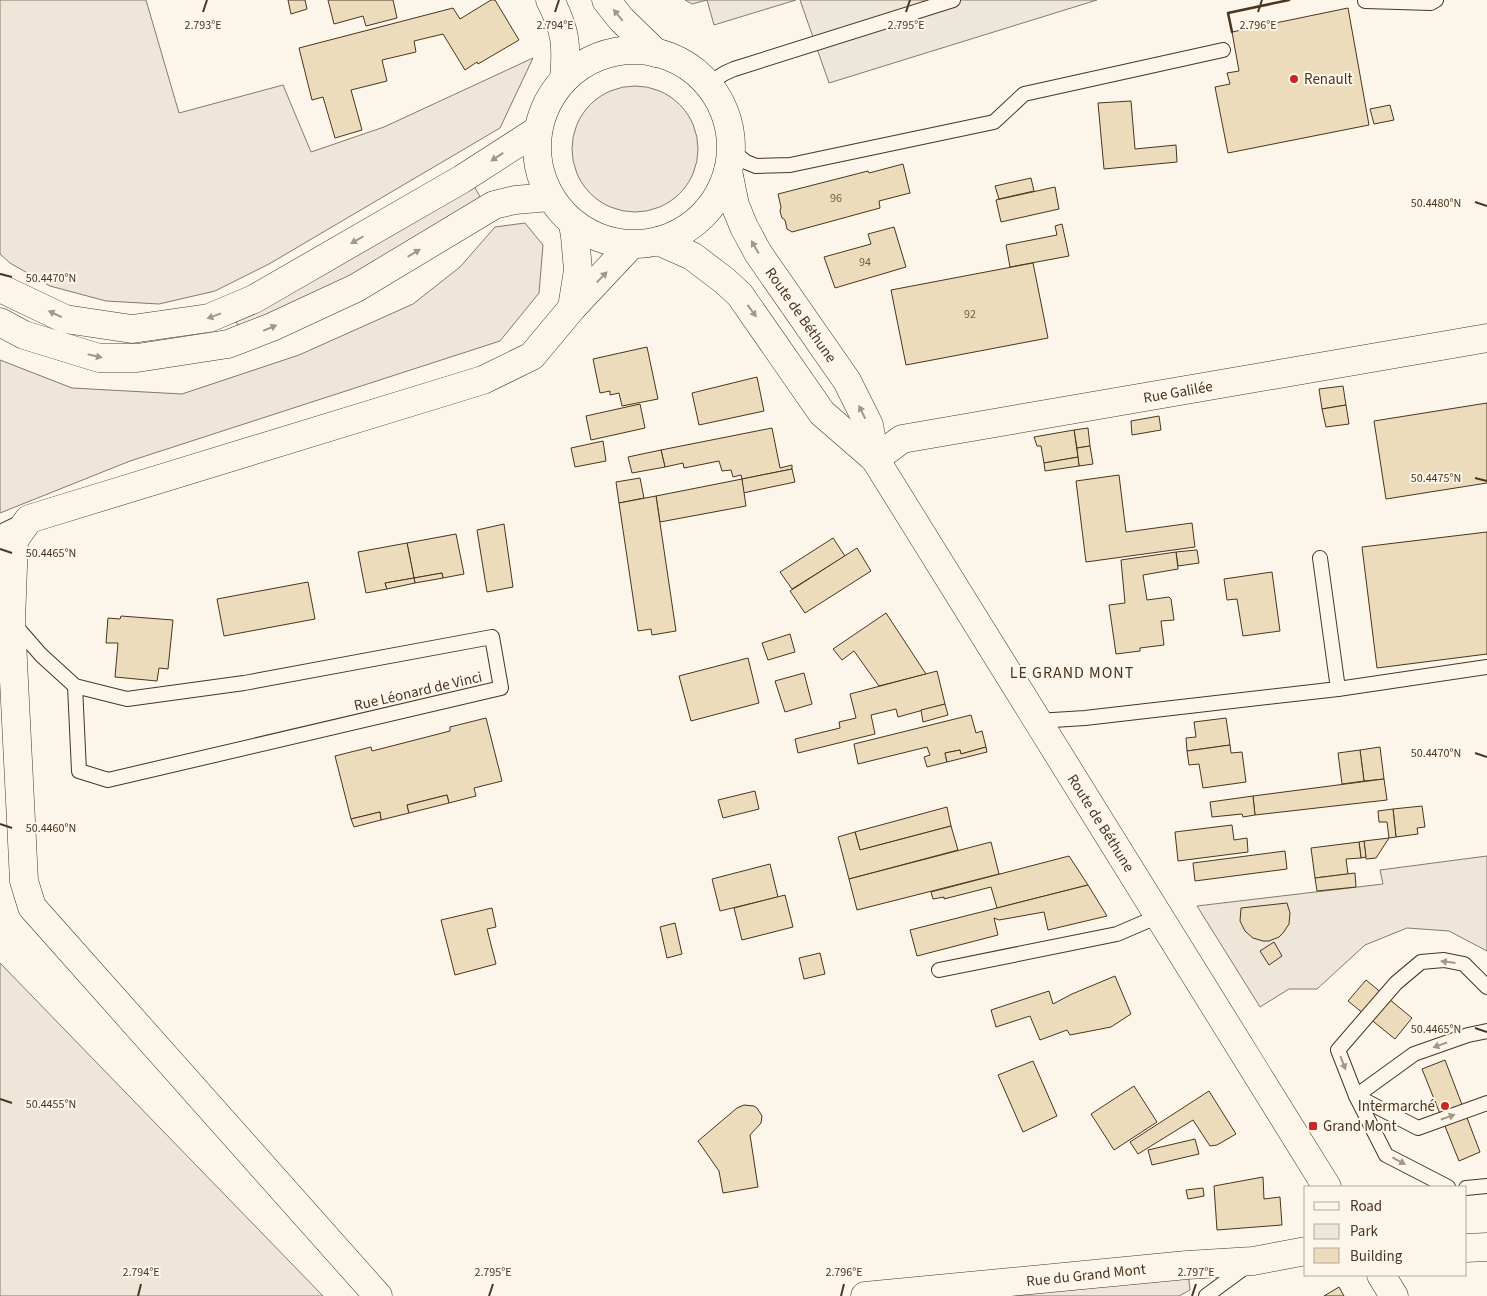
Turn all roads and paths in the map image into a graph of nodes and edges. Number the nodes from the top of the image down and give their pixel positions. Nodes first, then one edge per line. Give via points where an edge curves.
1 (550, 0) edge
2 (606, 0) edge
3 (953, 0) edge
4 (1436, 0) edge
5 (1365, 1) dead end
6 (1223, 50) dead end
7 (656, 53) junction
8 (564, 79) junction
9 (707, 84) junction
10 (538, 130) junction
11 (729, 160) junction
12 (550, 197) junction
13 (573, 224) junction
14 (658, 241) junction
15 (631, 245) junction
16 (0, 288) edge
17 (572, 308) junction
18 (0, 322) edge
19 (1487, 338) edge
20 (874, 459) junction
21 (29, 519) junction
22 (0, 532) edge
23 (1320, 558) dead end
24 (11, 621) junction
25 (1487, 668) edge
26 (75, 686) junction
27 (1338, 689) junction
28 (1037, 721) junction
29 (1158, 916) junction
30 (939, 970) dead end
31 (1487, 987) edge
32 (1487, 1031) edge
33 (1356, 1096) junction
34 (1487, 1104) edge
35 (1326, 1186) edge
36 (1446, 1186) edge
37 (1487, 1186) edge
38 (1467, 1188) edge
39 (1467, 1248) edge
40 (1487, 1248) edge
41 (1304, 1252) edge
42 (1253, 1261) junction
43 (1382, 1276) edge
44 (378, 1296) edge
45 (865, 1296) edge
46 (1206, 1296) edge
47 (1394, 1296) edge

1 - 8 main road via 564,34
7 -> 2 main road, Route de Béthune via 621,20
3 - 9 lane via 734,69
4 - 5 lane via 1431,3
6 - 11 lane via 1024,94 994,122 790,165 756,166
7 - 8 main road, Route de Béthune via 631,50 606,54 584,64
7 - 9 main road, Route de Béthune via 693,70
8 - 10 main road, Route de Béthune via 547,102
9 - 11 main road, Route de Béthune via 721,104 728,127
10 - 12 main road, Route de Béthune via 538,164
10 -> 16 main road via 462,179 254,299 209,318 132,329 65,319
11 - 14 main road, Route de Béthune via 721,190 710,208 678,234
20 -> 11 main road, Route de Béthune via 869,425 847,381 758,253 744,227 735,205
12 - 13 main road, Route de Béthune
18 -> 12 main road via 24,336 98,358 137,358 228,344 356,288 494,205
13 - 15 main road, Route de Béthune via 604,240
13 - 17 main road via 578,270
14 - 15 main road, Route de Béthune
14 -> 20 main road, Route de Béthune via 692,256 740,295 822,413
17 -> 15 main road
17 - 21 main road via 532,356 483,380
19 - 20 main road, Rue Galilée via 902,439
20 - 28 main road, Route de Béthune
21 - 22 lane
21 - 24 main road via 14,540
23 - 27 lane
24 - 26 lane, Rue Léonard de Vinci
24 - 44 main road via 24,881 32,907
25 - 27 lane
26 - 26 lane, Rue Léonard de Vinci via 79,771 108,780 502,688 492,637 244,683 127,699
27 - 28 lane
28 - 29 main road, Route de Béthune
29 - 30 lane via 1117,934
29 - 35 main road, Route de Béthune
31 -> 33 lane via 1464,964 1444,960 1421,962 1396,983 1338,1050
32 -> 33 lane via 1414,1054
33 -> 34 lane via 1418,1128
33 -> 36 lane via 1386,1155
37 - 38 lane
39 - 40 main road
41 - 42 main road, Rue du Grand Mont
42 - 45 main road, Rue du Grand Mont
42 - 46 lane
43 - 47 main road

